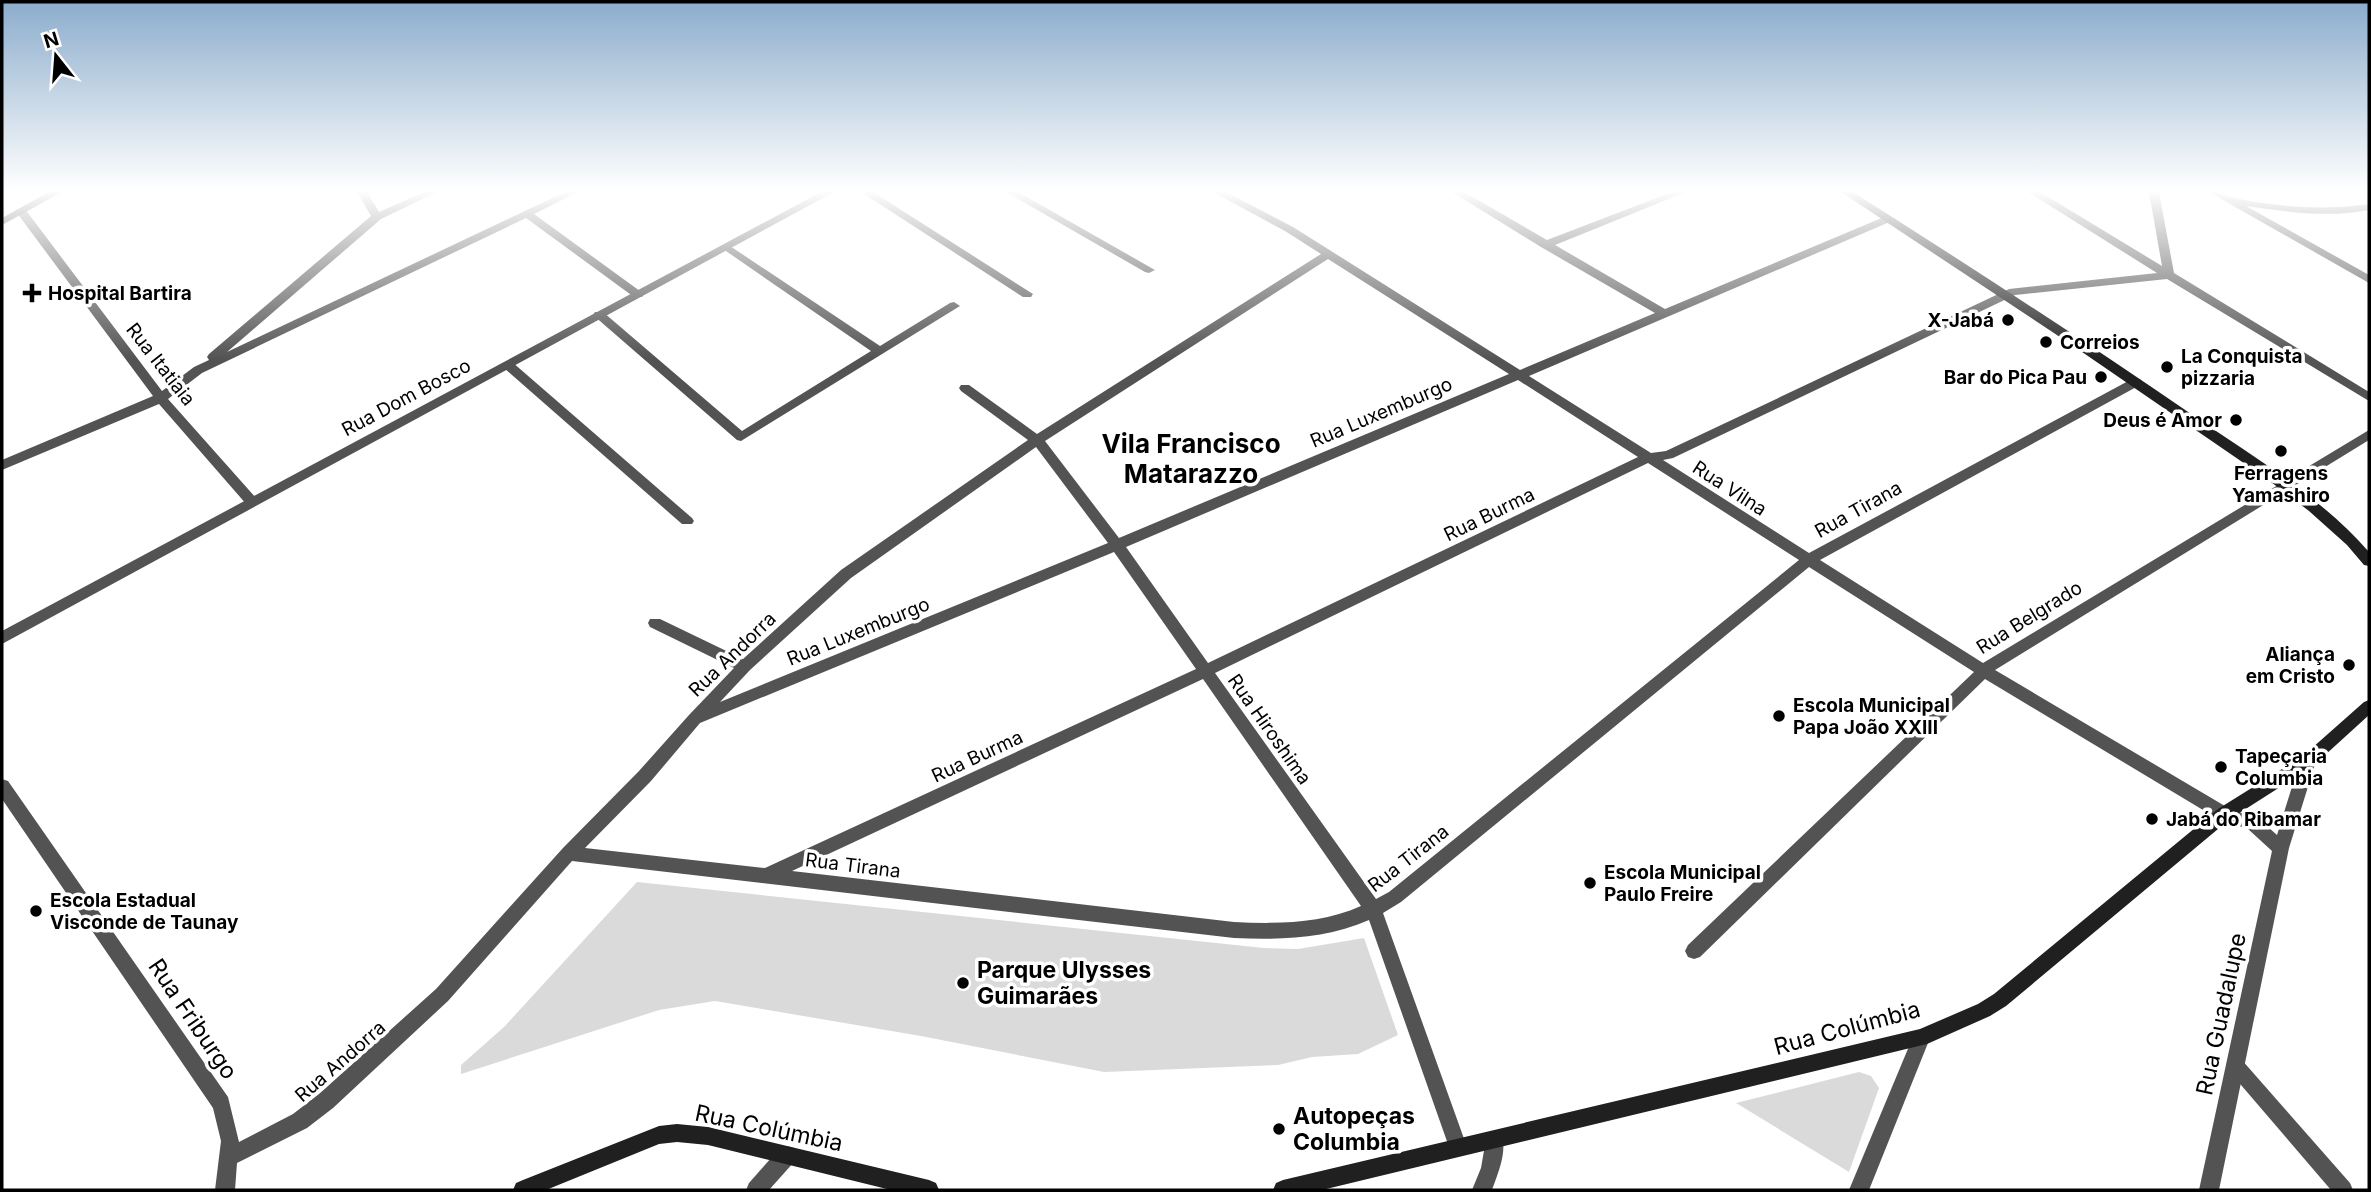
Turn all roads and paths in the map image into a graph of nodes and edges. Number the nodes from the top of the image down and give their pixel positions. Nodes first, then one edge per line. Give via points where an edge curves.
1 (48, 248) edge
2 (341, 248) edge
3 (456, 248) edge
4 (574, 248) edge
5 (726, 248) edge
6 (728, 248) edge
7 (954, 248) edge
8 (1109, 248) edge
9 (1318, 248) edge
10 (1550, 248) edge
11 (1819, 248) edge
12 (1932, 248) edge
13 (2124, 248) edge
14 (2164, 248) edge
15 (2312, 248) edge
16 (1328, 254) junction
17 (1149, 270) dead end
18 (2169, 275) junction
19 (2369, 280) edge
20 (638, 294) junction
21 (1027, 294) dead end
22 (2006, 295) junction
23 (954, 306) dead end
24 (1663, 313) junction
25 (599, 315) junction
26 (879, 351) junction
27 (508, 365) junction
28 (198, 370) junction
29 (1517, 375) junction
30 (2136, 382) junction
31 (965, 388) dead end
32 (2369, 397) edge
33 (161, 398) junction
34 (2369, 434) edge
35 (1037, 440) junction
36 (1648, 458) junction
37 (2, 465) edge
38 (2284, 486) junction
39 (252, 502) junction
40 (687, 522) dead end
41 (1117, 545) junction
42 (1808, 560) junction
43 (2369, 561) edge
44 (655, 623) dead end
45 (2, 638) edge
46 (745, 666) junction
47 (1983, 670) junction
48 (1206, 671) junction
49 (2369, 706) edge
50 (694, 719) junction
51 (2308, 761) junction
52 (2, 786) edge
53 (2224, 814) junction
54 (2281, 848) junction
55 (569, 853) junction
56 (765, 876) junction
57 (1374, 911) junction
58 (1694, 951) dead end
59 (1921, 1038) junction
60 (2235, 1065) junction
61 (1494, 1140) junction
62 (1458, 1147) junction
63 (787, 1155) junction
64 (229, 1157) junction
65 (225, 1190) edge
66 (523, 1190) edge
67 (756, 1190) edge
68 (929, 1190) edge
69 (1283, 1190) edge
70 (1482, 1190) edge
71 (1859, 1190) edge
72 (2209, 1190) edge
73 (2343, 1190) edge

1 - 33 street, Rua Itatiaia
2 - 28 street
3 - 28 street
4 - 20 street
5 - 20 street, Rua Dom Bosco
6 - 26 street
7 - 21 street
8 - 17 street
9 - 16 street, Rua Vilna
10 - 24 street
11 - 24 street, Rua Luxemburgo
12 - 22 main road
13 - 18 street
14 - 18 street
15 - 19 street
16 - 29 street, Rua Vilna
16 - 35 street, Rua Andorra
18 - 22 street, Rua Burma
18 - 32 street
20 - 25 street, Rua Dom Bosco
22 - 30 main road
22 - 36 street, Rua Burma via 1668,455
23 - 26 street
24 - 29 street, Rua Luxemburgo
25 - 26 street via 737,435 748,435
25 - 27 street, Rua Dom Bosco
27 - 39 street, Rua Dom Bosco
27 - 40 street
28 - 33 street
29 - 36 street, Rua Vilna
29 - 41 street, Rua Luxemburgo
30 - 38 main road
30 - 42 street, Rua Tirana
31 - 35 street, Rua Hiroshima
33 - 37 street
33 - 39 street, Rua Itatiaia
34 - 38 street, Rua Belgrado
35 - 41 street, Rua Hiroshima
35 - 46 street, Rua Andorra via 846,573
36 - 42 street, Rua Vilna
36 - 48 street, Rua Burma
38 - 43 main road
38 - 47 street, Rua Belgrado
39 - 45 street, Rua Dom Bosco
41 - 48 street, Rua Hiroshima
41 - 50 street, Rua Luxemburgo
42 - 47 street, Rua Vilna
42 - 57 street, Rua Tirana
44 - 46 street
46 - 50 street, Rua Andorra
47 - 53 street, Rua Vilna
47 - 58 street, Rua Belgrado
48 - 56 street, Rua Burma
48 - 57 street, Rua Hiroshima
49 - 51 main road, Rua Colúmbia
50 - 55 street, Rua Andorra
51 - 53 main road, Rua Colúmbia
51 - 54 street, Rua Guadalupe
52 - 64 street, Rua Friburgo via 211,1087 228,1124
53 - 54 street via 2253,824
53 - 59 main road, Rua Colúmbia via 2000,1000
54 - 60 street, Rua Guadalupe
55 - 56 street, Rua Tirana
55 - 64 street, Rua Andorra via 442,995 334,1094 300,1121
56 - 57 street, Rua Tirana via 1234,930 1326,927
57 - 62 street, Rua Hiroshima
59 - 61 main road, Rua Colúmbia
59 - 71 street
60 - 72 street, Rua Guadalupe
60 - 73 street
61 - 62 main road, Rua Colúmbia
61 - 70 street via 1491,1168
62 - 69 main road, Rua Colúmbia
63 - 66 main road, Rua Colúmbia via 708,1136 659,1135
63 - 67 street
63 - 68 main road, Rua Colúmbia
64 - 65 street, Rua Friburgo

